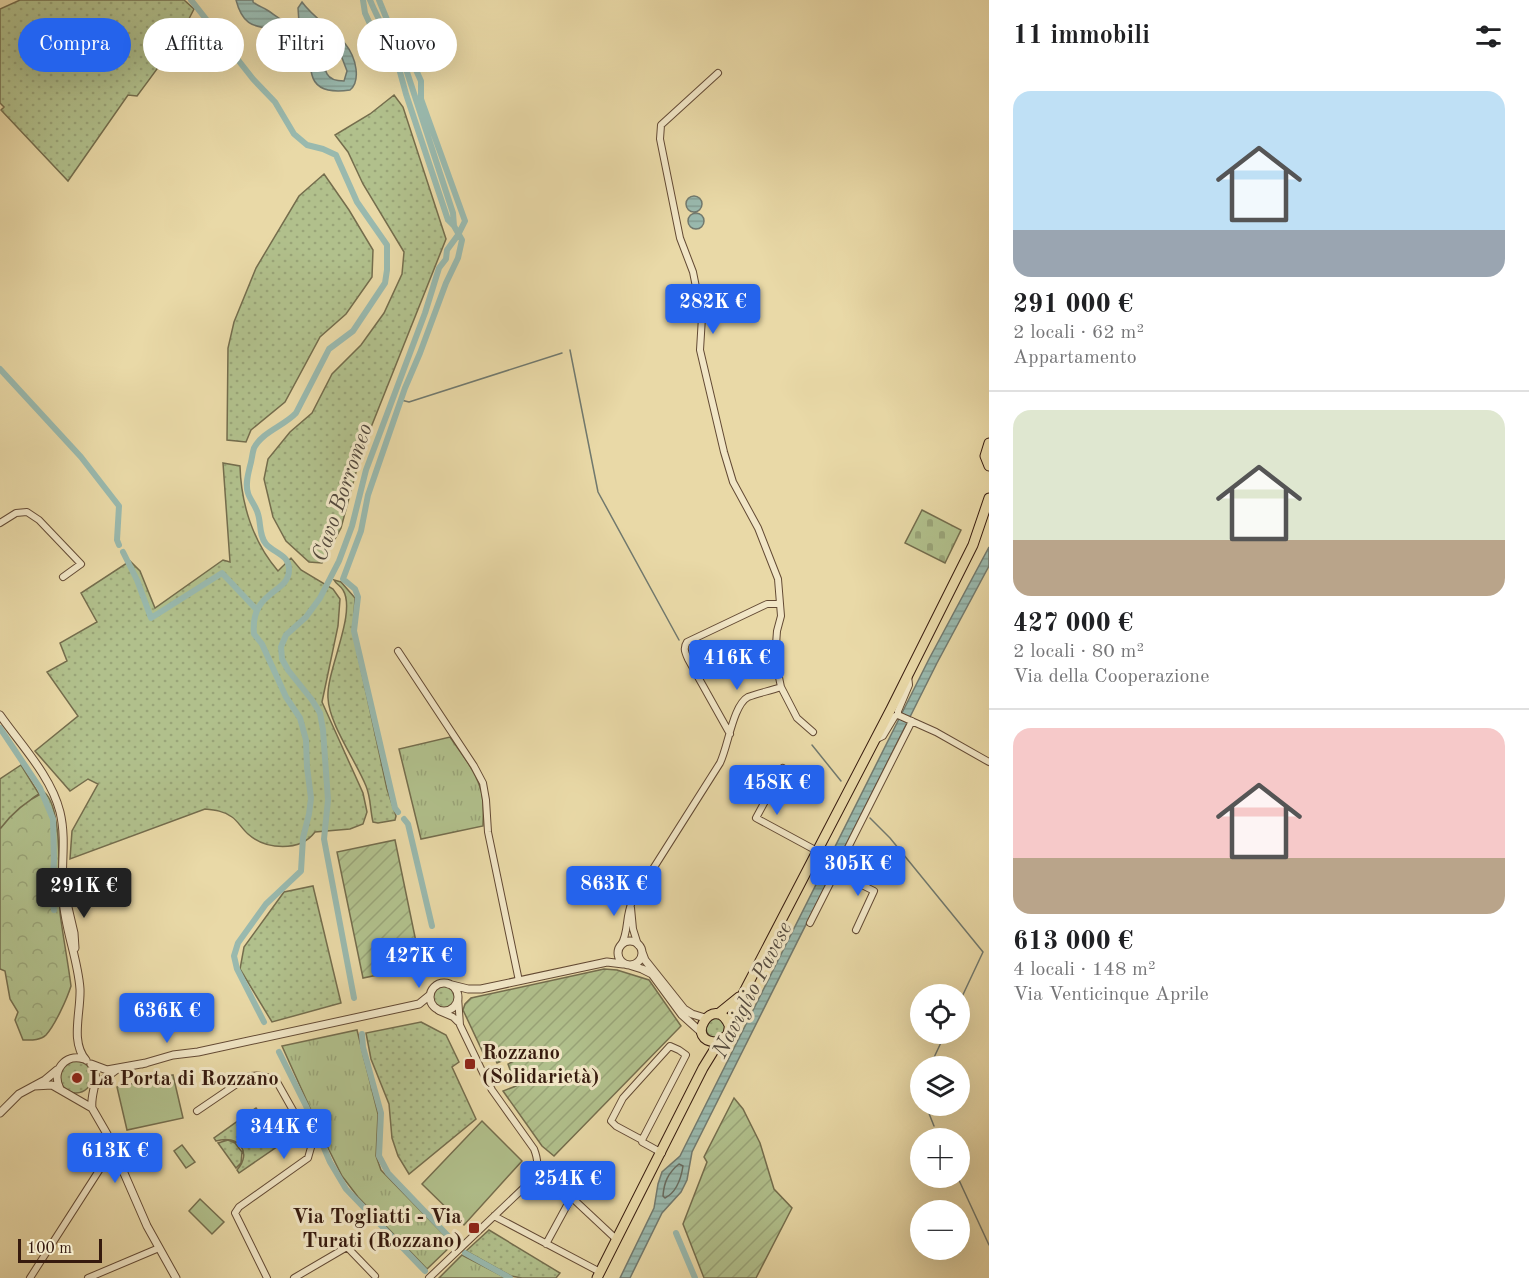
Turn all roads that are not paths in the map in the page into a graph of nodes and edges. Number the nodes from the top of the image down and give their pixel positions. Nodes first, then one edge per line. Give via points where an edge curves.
1 (718, 73) dead end
2 (989, 443) edge
3 (989, 466) edge
4 (989, 498) edge
5 (0, 523) edge
6 (63, 577) dead end
7 (780, 604) junction
8 (398, 651) dead end
9 (908, 674) junction
10 (781, 687) junction
11 (0, 715) edge
12 (898, 715) junction
13 (912, 721) junction
14 (813, 732) dead end
15 (730, 734) junction
16 (875, 740) junction
17 (989, 762) edge
18 (783, 768) dead end
19 (818, 851) junction
20 (836, 872) junction
21 (632, 902) junction
22 (810, 923) dead end
23 (856, 930) dead end
24 (620, 947) junction
25 (640, 948) junction
26 (603, 962) junction
27 (626, 964) junction
28 (519, 981) junction
29 (448, 984) junction
30 (746, 988) junction
31 (481, 989) junction
32 (430, 995) junction
33 (457, 1002) junction
34 (419, 1004) junction
35 (437, 1010) junction
36 (718, 1014) junction
37 (705, 1018) junction
38 (460, 1025) junction
39 (729, 1025) junction
40 (704, 1036) junction
41 (78, 1042) junction
42 (719, 1042) junction
43 (68, 1059) junction
44 (89, 1062) junction
45 (58, 1068) junction
46 (703, 1068) junction
47 (118, 1069) junction
48 (34, 1086) junction
49 (94, 1088) junction
50 (61, 1091) junction
51 (74, 1097) junction
52 (92, 1108) junction
53 (197, 1111) dead end
54 (0, 1113) edge
55 (642, 1140) junction
56 (114, 1151) junction
57 (662, 1153) junction
58 (538, 1163) junction
59 (571, 1198) junction
60 (494, 1216) junction
61 (616, 1239) junction
62 (546, 1244) junction
63 (159, 1248) junction
64 (598, 1275) edge
65 (375, 1276) dead end
66 (30, 1278) edge
67 (88, 1278) edge
68 (176, 1278) edge
69 (267, 1278) edge
70 (294, 1278) edge
71 (429, 1278) edge

1 - 7 street via 662,125 660,139 680,238 693,272 702,317 700,350 715,422 733,483 758,528 778,579
2 - 3 main road via 985,456
4 - 9 main road via 973,545
5 - 6 street via 16,513 27,512 39,520 81,564
7 - 10 street via 775,646
7 - 15 street via 768,603 685,645 688,659
8 - 28 street via 483,783 488,835
9 - 12 street via 909,684
9 - 16 main road
10 - 14 street via 797,718
10 - 15 street via 747,698
11 - 41 street via 51,790 60,812 63,877 80,990
12 - 13 street
12 - 16 street via 884,736
13 - 17 street
13 - 20 street
15 - 21 street via 720,763
16 - 19 main road
18 - 19 street via 756,818
19 - 30 main road
20 - 22 street
20 - 23 street via 874,891
21 - 24 street
21 - 25 street via 633,929
24 - 25 street via 631,941
24 - 26 street
24 - 27 street via 618,956
25 - 27 street via 638,962
25 - 37 street via 684,1009
26 - 27 street
26 - 28 street
27 - 40 street via 652,974 682,1015
28 - 31 street
29 - 31 street
29 - 32 street via 436,986
29 - 33 street via 456,990
30 - 36 main road
30 - 39 main road
31 - 33 street
32 - 34 street
32 - 35 street
33 - 35 street via 448,1011
33 - 38 street
34 - 35 street
34 - 47 street via 174,1060
35 - 38 street
36 - 37 main road
36 - 39 main road
37 - 40 main road via 701,1027
38 - 58 street via 490,1088 530,1143
39 - 42 main road via 728,1034
40 - 42 main road
40 - 46 main road
41 - 43 street
41 - 44 street
42 - 46 main road
43 - 44 street
43 - 45 street
44 - 47 street via 104,1070
44 - 49 street via 96,1075
45 - 48 street
45 - 50 street
46 - 57 main road
47 - 49 street
48 - 50 street via 50,1085
48 - 54 street via 19,1094
49 - 51 street via 86,1095
49 - 52 street
50 - 51 street
51 - 52 street
52 - 56 street
53 - 69 street via 251,1075 271,1078 312,1144 308,1158 235,1212
55 - 55 street via 686,1055 670,1046 622,1098 611,1121
55 - 57 street
56 - 63 street
56 - 66 street
57 - 61 main road
58 - 59 street
58 - 60 street via 532,1180
59 - 61 street
59 - 62 street
60 - 62 street
60 - 71 street
61 - 64 main road
62 - 64 street
63 - 67 street
63 - 68 street
65 - 70 street via 347,1247

